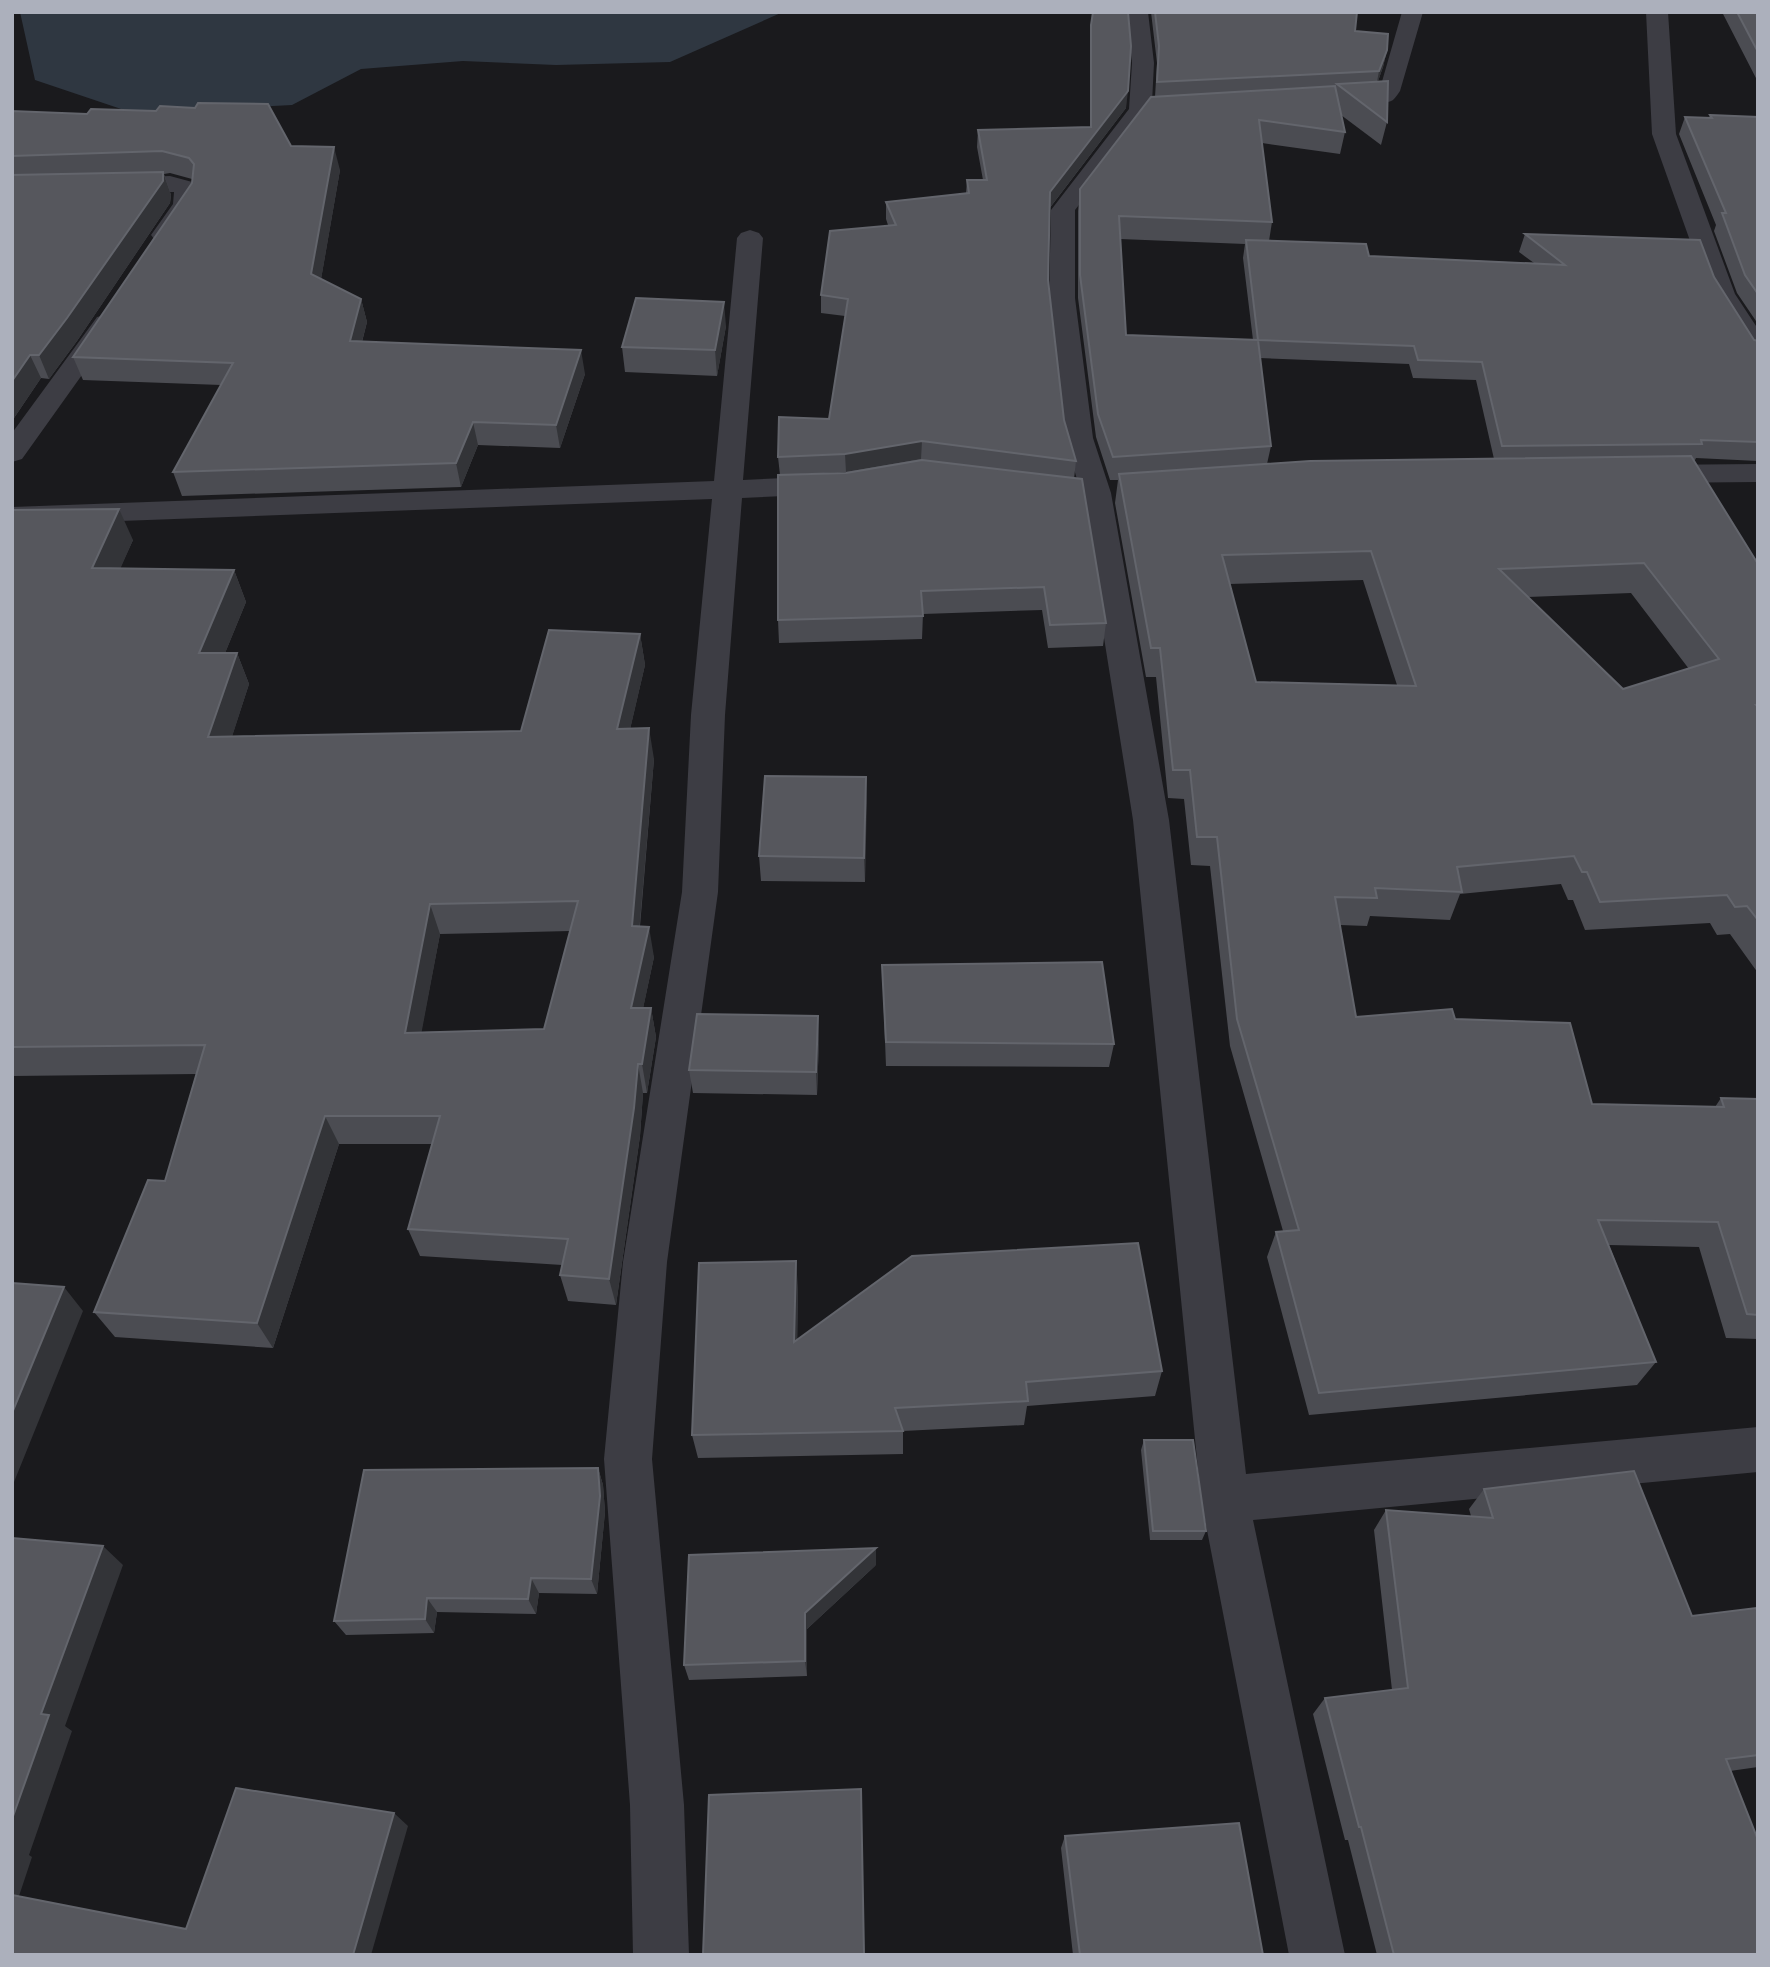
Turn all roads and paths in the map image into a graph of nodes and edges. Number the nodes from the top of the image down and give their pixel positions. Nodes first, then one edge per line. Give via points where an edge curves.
1 (1137, 12) edge
2 (1413, 12) edge
3 (1657, 12) edge
4 (1315, 100) edge
5 (1181, 107) edge
6 (1140, 110) junction
7 (12, 188) edge
8 (750, 238) dead end
9 (148, 259) edge
10 (119, 303) edge
11 (1758, 351) edge
12 (12, 453) edge
13 (1758, 473) edge
14 (1619, 475) edge
15 (859, 482) edge
16 (730, 489) junction
17 (12, 516) edge
18 (1758, 1449) edge
19 (1225, 1499) junction
20 (661, 1955) edge
21 (1317, 1955) edge

1 - 6 street via 1143,63
2 - 4 street via 1392,86 1384,96
3 - 11 street via 1664,134 1722,294
5 - 6 street
6 - 19 street via 1063,211 1062,298 1079,438 1096,492 1151,820
7 - 9 street via 170,183 187,188 185,204
8 - 16 street
10 - 12 street
13 - 14 street
15 - 16 street
16 - 17 street
16 - 20 street via 708,715 700,892 645,1262 628,1459 657,1804
18 - 19 street
19 - 21 street

